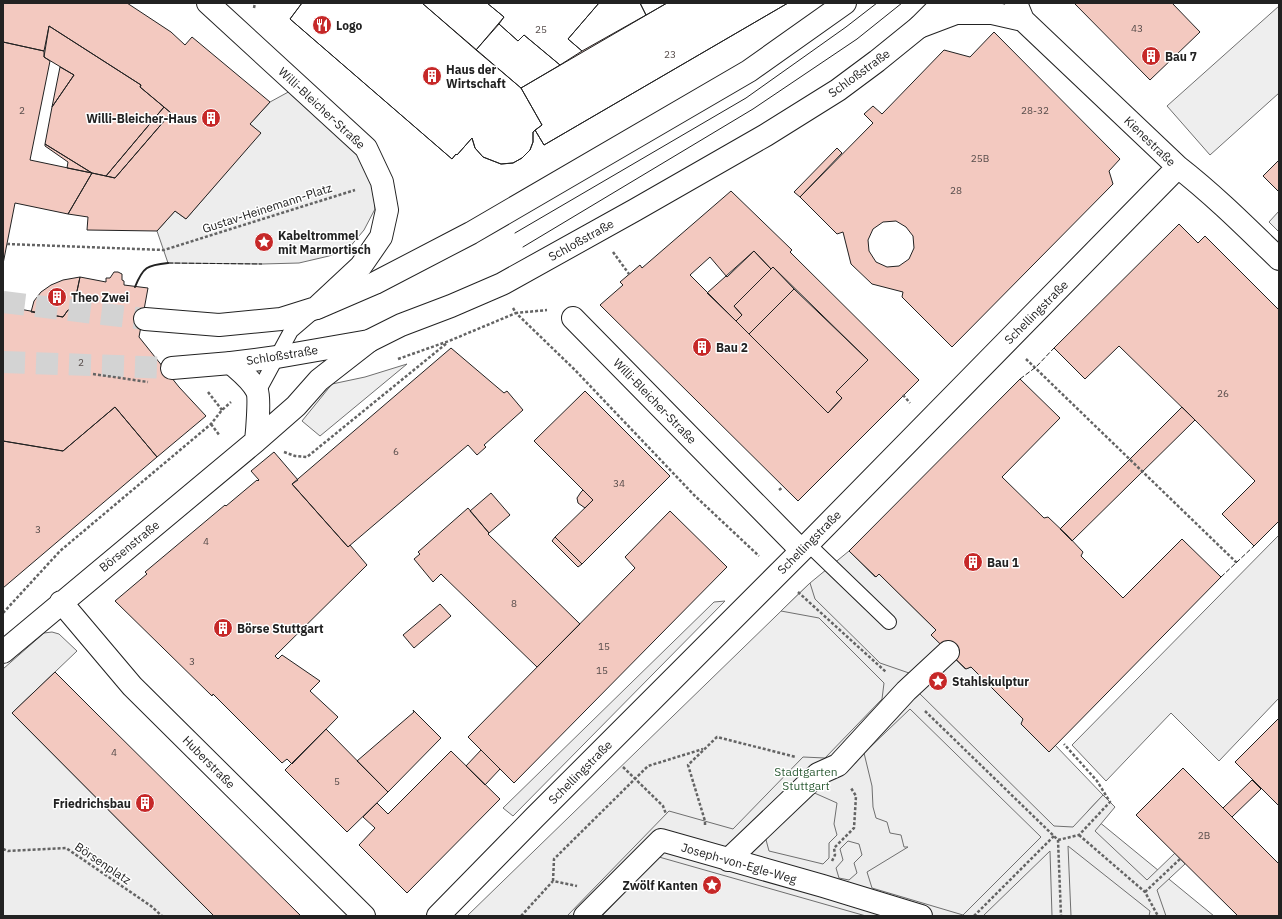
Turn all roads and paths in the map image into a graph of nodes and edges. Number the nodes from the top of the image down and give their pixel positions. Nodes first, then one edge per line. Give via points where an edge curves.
1 (208, 3) edge
2 (845, 3) edge
3 (943, 3) edge
4 (1020, 11) edge
5 (919, 27) junction
6 (1178, 167) junction
7 (357, 189) dead end
8 (7, 244) dead end
9 (1279, 259) edge
10 (620, 262) dead end
11 (629, 274) dead end
12 (502, 284) junction
13 (316, 308) junction
14 (516, 313) junction
15 (573, 318) joint
16 (145, 319) tunnel mouth
17 (369, 341) junction
18 (449, 341) dead end
19 (277, 357) junction
20 (231, 363) junction
21 (1036, 367) dead end
22 (172, 368) tunnel mouth
23 (93, 374) dead end
24 (156, 383) dead end
25 (258, 392) junction
26 (256, 441) junction
27 (804, 547) junction
28 (1237, 563) dead end
29 (779, 573) junction
30 (61, 602) junction
31 (3, 613) edge
32 (890, 622) dead end
33 (3, 652) edge
34 (948, 652) dead end
35 (906, 692) junction
36 (1064, 744) dead end
37 (604, 748) junction
38 (704, 749) junction
39 (818, 774) junction
40 (635, 779) junction
41 (847, 783) dead end
42 (1079, 835) junction
43 (1054, 836) junction
44 (661, 840) junction
45 (1058, 840) junction
46 (3, 849) edge
47 (705, 853) junction
48 (1180, 859) dead end
49 (728, 860) junction
50 (830, 866) dead end
51 (553, 881) junction
52 (1145, 892) junction
53 (607, 894) junction
54 (162, 916) edge
55 (364, 916) edge
56 (438, 916) edge
57 (520, 916) edge
58 (585, 916) edge
59 (921, 916) edge
60 (974, 916) edge
61 (1061, 916) edge
62 (1158, 916) edge

1 - 13 street, Willi-Bleicher-Straße via 366,148 382,182 388,210 381,237 361,266
2 - 13 street via 749,70 471,234 375,283
3 - 5 street, Schloßstraße
4 - 5 street, Kienestraße via 956,13
4 - 6 street, Kienestraße
5 - 12 street, Schloßstraße via 838,90 766,135
6 - 9 street, Kienestraße via 1222,204
6 - 27 street, Schellingstraße
7 - 8 path, Gustav-Heinemann-Platz via 164,250
10 - 11 path
12 - 14 path
12 - 17 street, Schloßstraße via 401,325
13 - 16 street via 281,319 219,325
13 - 19 lane via 291,331
14 - 15 path via 562,310
14 - 29 path via 694,495
15 - 27 street, Willi-Bleicher-Straße
17 - 19 street, Schloßstraße
17 - 26 street, Börsenstraße via 319,380 296,406
18 - 26 path via 307,457 295,456
19 - 20 street, Schloßstraße
19 - 25 lane
20 - 22 street, Schloßstraße
20 - 25 street
21 - 28 path
23 - 24 path
25 - 26 street
25 - 31 path via 233,400 211,424 60,551
26 - 30 street, Börsenstraße
27 - 29 street, Schellingstraße
27 - 32 lane
29 - 35 path
29 - 37 street, Schellingstraße
30 - 33 street, Börsenstraße
30 - 55 street, Huberstraße via 132,686
34 - 35 street
35 - 39 street via 838,765
35 - 43 path
36 - 42 path via 1097,781 1110,802
37 - 40 path
37 - 56 street, Schellingstraße
38 - 39 path via 717,736 795,756
38 - 40 path via 648,766
38 - 47 path via 688,765 705,821
39 - 49 street
40 - 44 path via 663,806 666,814
40 - 51 path via 554,859
41 - 50 path via 856,796 854,828 834,848 835,855
42 - 45 path
42 - 52 path
43 - 45 path
43 - 60 path
44 - 47 street, Joseph-von-Egle-Weg
44 - 53 street
45 - 61 path
46 - 54 path, Börsenplatz via 8,851 66,848
47 - 49 street, Joseph-von-Egle-Weg
48 - 52 path
49 - 59 street, Joseph-von-Egle-Weg
51 - 53 path
51 - 57 path
52 - 62 path
53 - 58 street

